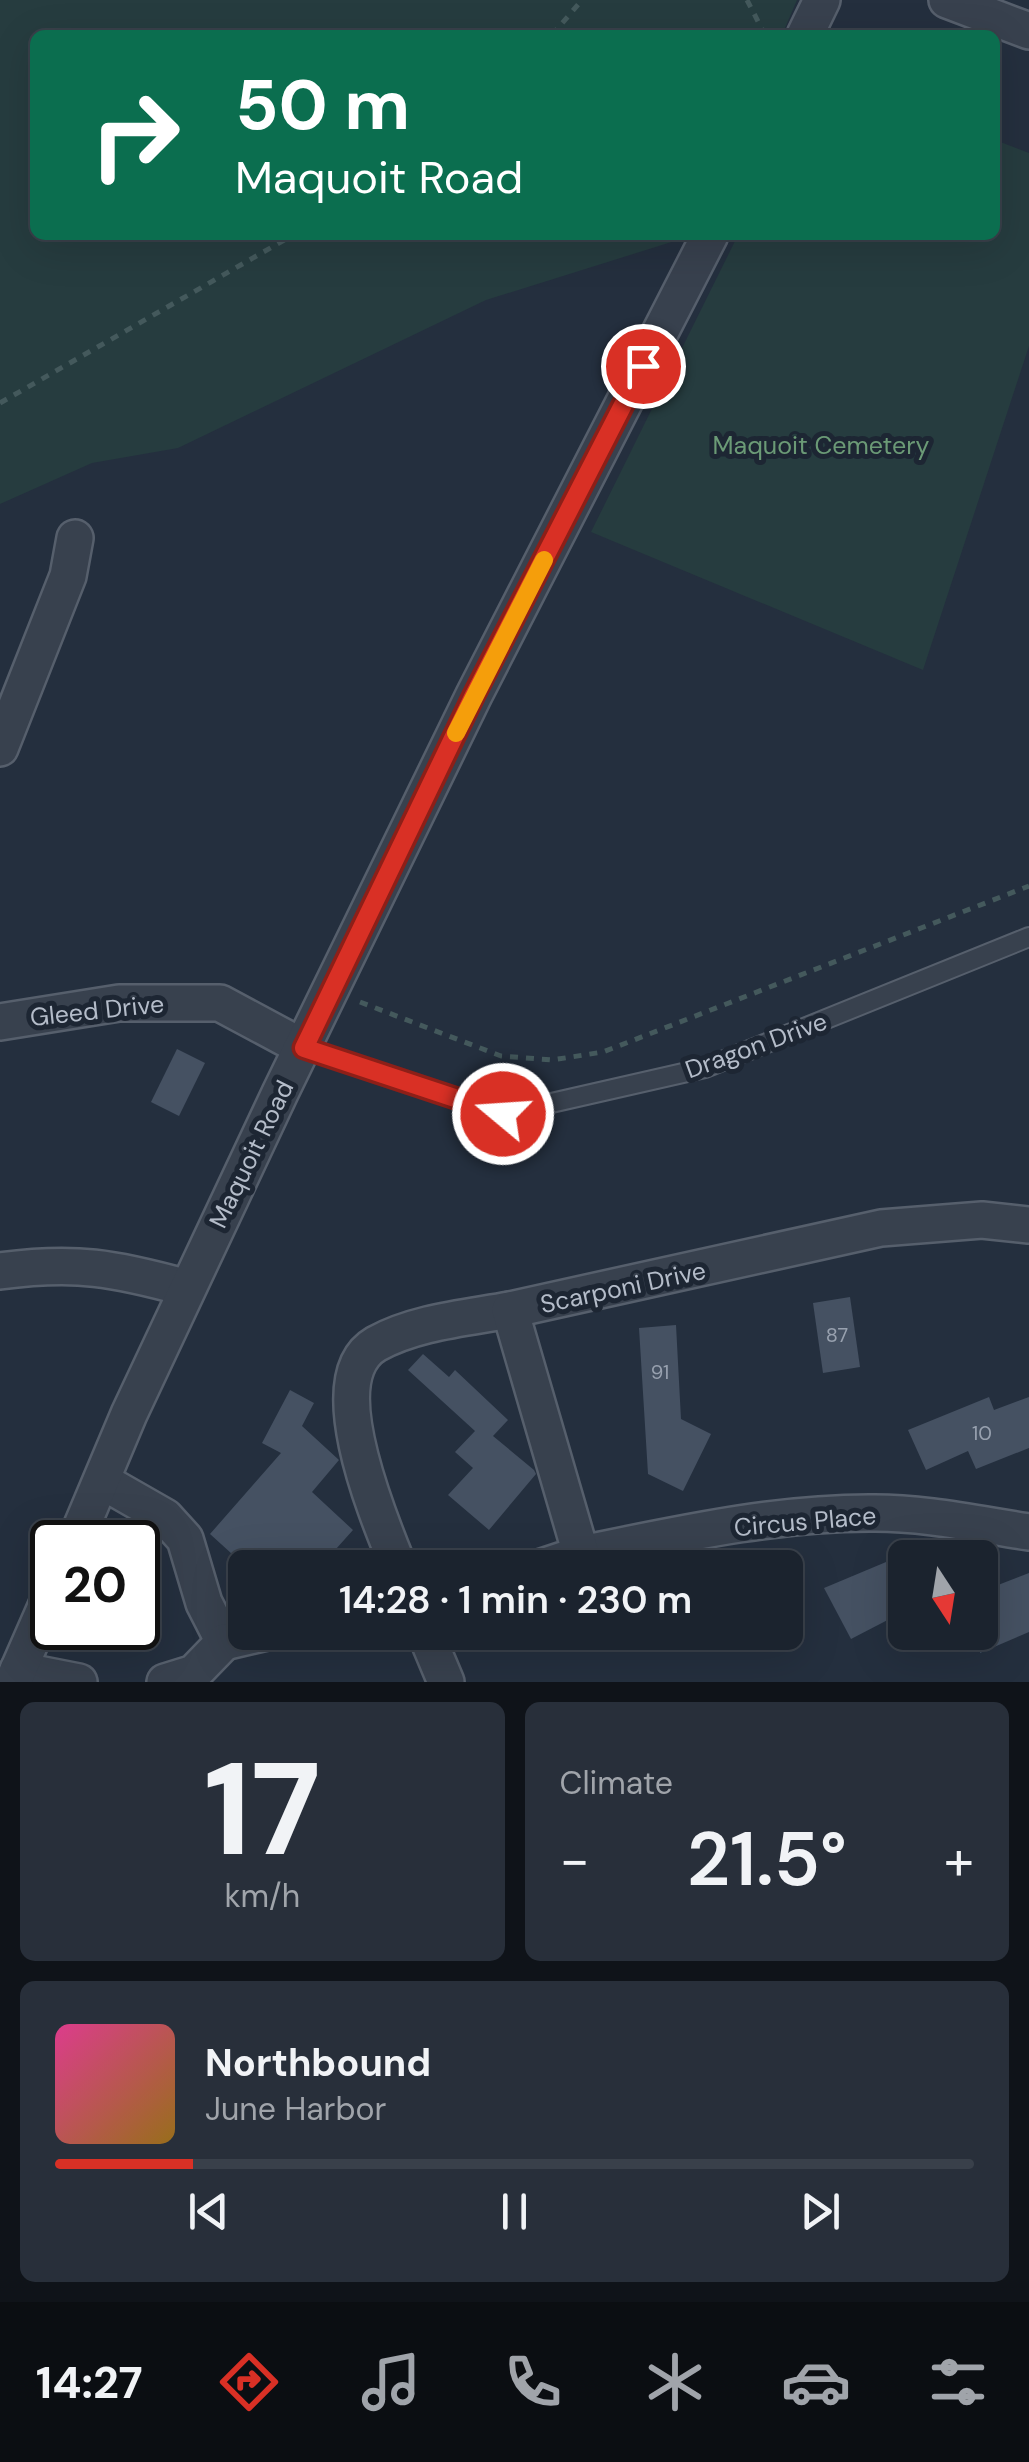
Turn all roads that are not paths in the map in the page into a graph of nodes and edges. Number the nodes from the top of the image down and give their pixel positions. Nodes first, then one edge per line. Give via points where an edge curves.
1 (822, 0) edge
2 (946, 0) edge
3 (807, 30) edge
4 (1029, 31) edge
5 (707, 240) edge
6 (75, 538) dead end
7 (0, 748) edge
8 (1029, 937) edge
9 (0, 1022) edge
10 (304, 1048) junction
11 (1029, 1225) edge
12 (0, 1271) edge
13 (186, 1288) junction
14 (510, 1310) junction
15 (102, 1482) junction
16 (85, 1520) edge
17 (1029, 1532) edge
18 (393, 1550) edge
19 (581, 1550) edge
20 (604, 1550) edge
21 (228, 1641) edge
22 (30, 1642) edge
23 (224, 1642) junction
24 (433, 1650) edge
25 (15, 1676) edge
26 (79, 1682) edge
27 (165, 1682) edge
28 (446, 1682) edge

1 - 3 street
2 - 4 street
5 - 10 street, Maquoit Road via 474,695
6 - 7 street via 68,576
8 - 10 lane, Dragon Drive via 705,1068 503,1114
9 - 10 street, Gleed Drive via 119,1002 220,1003
10 - 13 street, Maquoit Road
11 - 14 street, Scarponi Drive via 948,1221 881,1228
12 - 13 street via 94,1265
13 - 15 street, Maquoit Road
14 - 18 street via 418,1327 372,1346 354,1374 356,1439
14 - 19 street, Scarponi Drive
15 - 16 street, Maquoit Road
15 - 23 street via 165,1516 185,1539 204,1604
17 - 20 street, Circus Place via 874,1512 824,1514
21 - 23 street
22 - 25 street
23 - 27 street via 194,1673
24 - 28 street
25 - 26 street

